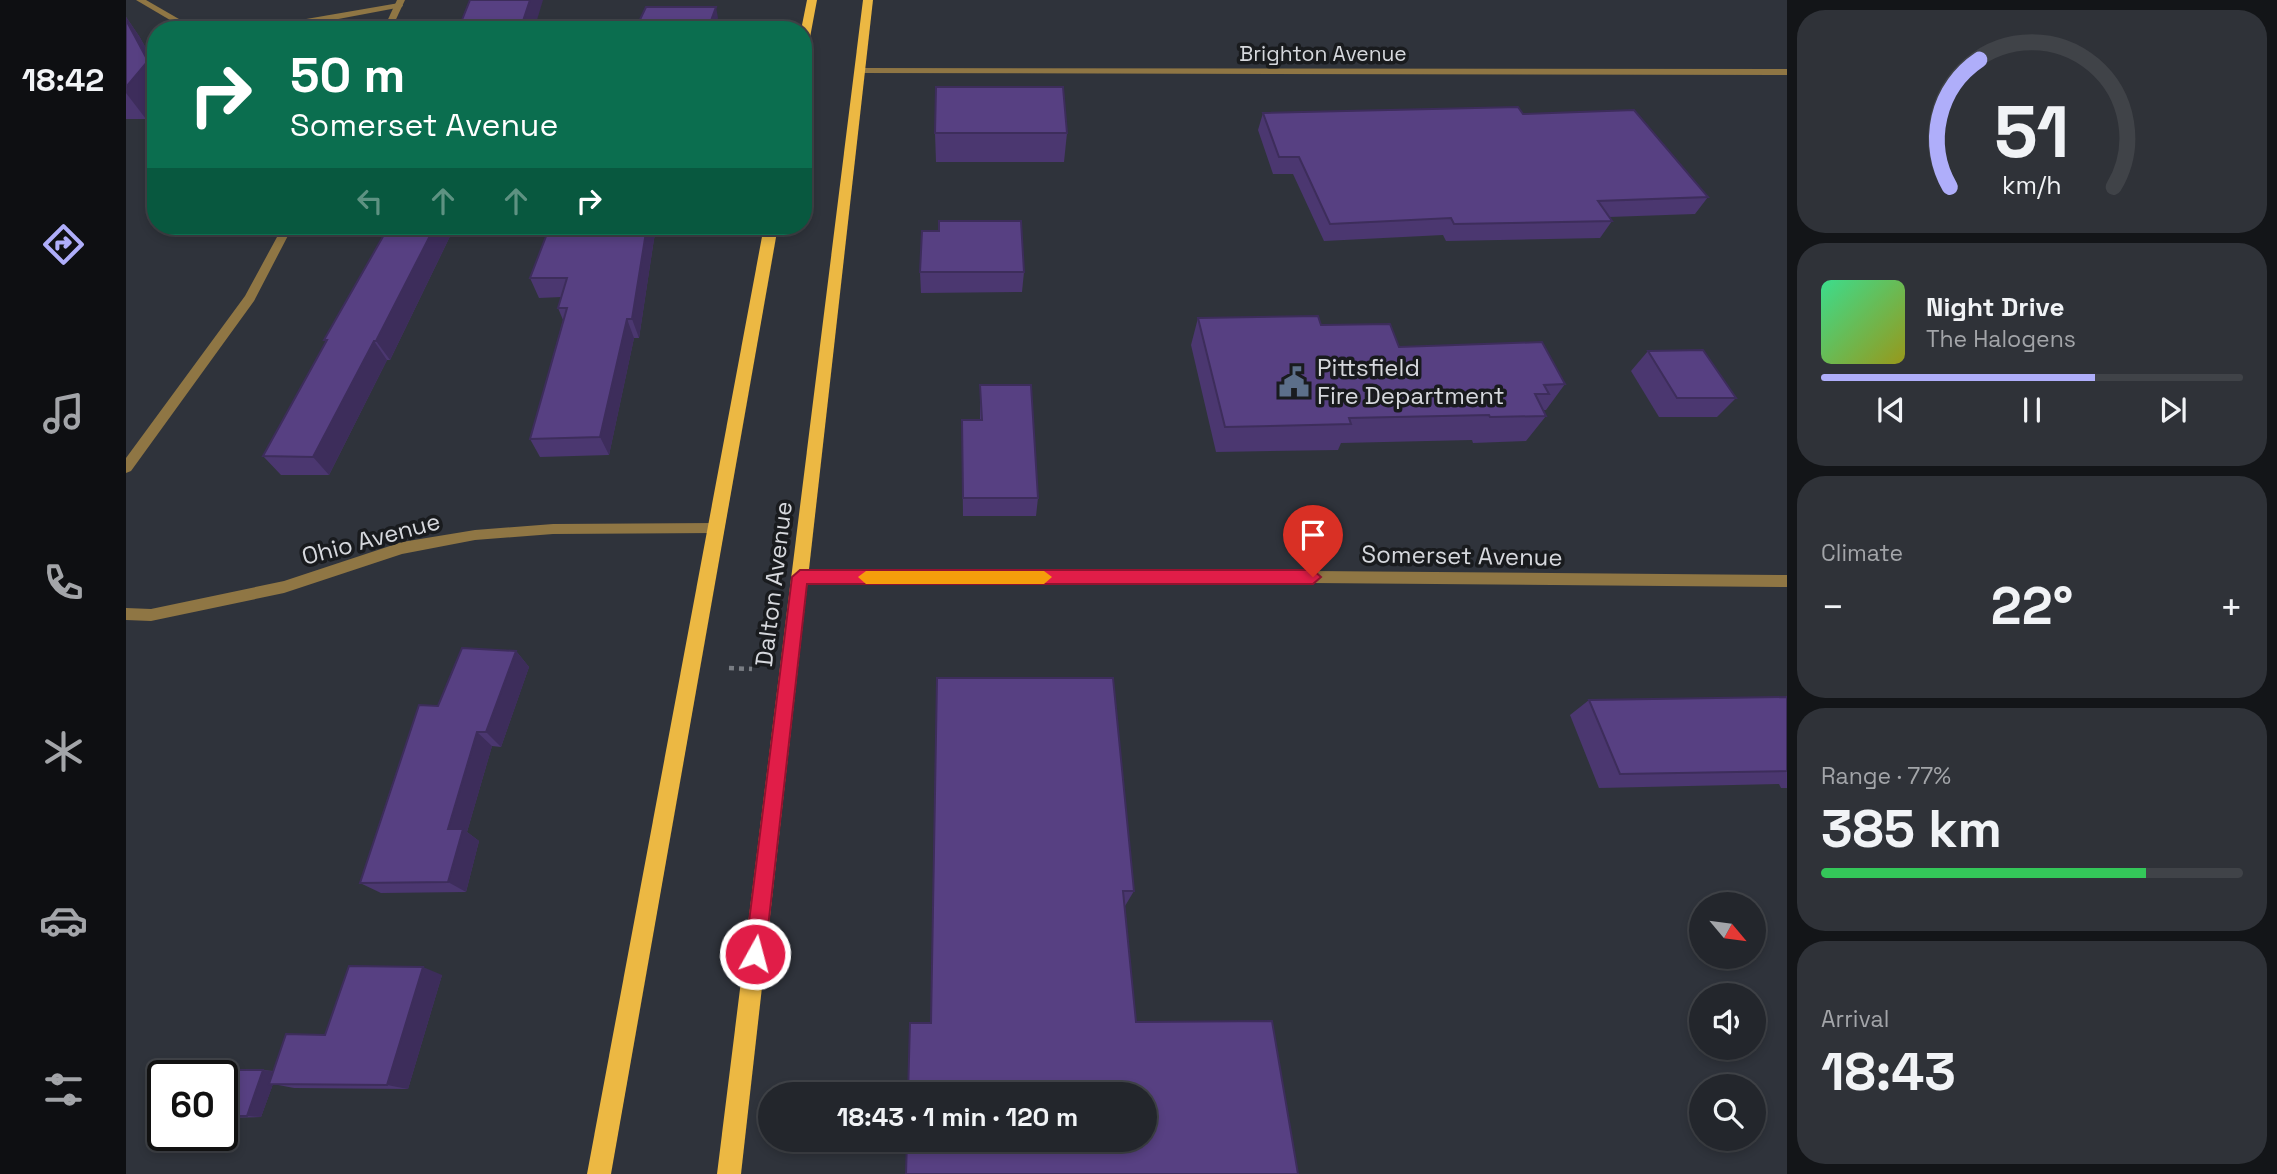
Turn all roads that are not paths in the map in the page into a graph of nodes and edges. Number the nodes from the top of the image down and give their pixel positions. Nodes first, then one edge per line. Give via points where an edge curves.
1 (140, 0) edge
2 (812, 0) edge
3 (868, 0) edge
4 (400, 2) edge
5 (178, 21) edge
6 (308, 21) edge
7 (391, 21) edge
8 (808, 21) edge
9 (860, 71) junction
10 (1787, 72) edge
11 (283, 235) edge
12 (769, 235) edge
13 (126, 468) edge
14 (715, 528) junction
15 (800, 577) junction
16 (1787, 581) edge
17 (126, 614) edge
18 (599, 1174) edge
19 (729, 1174) edge

1 - 5 street
2 - 8 main road
3 - 9 main road, Dalton Avenue
4 - 6 street
4 - 7 street
9 - 10 street, Brighton Avenue
9 - 15 main road, Dalton Avenue
11 - 13 street via 250,298
12 - 14 main road
14 - 17 street, Ohio Avenue via 553,529 475,536 402,548 284,587 151,615
14 - 18 main road
15 - 16 street, Somerset Avenue
15 - 19 main road, Dalton Avenue

